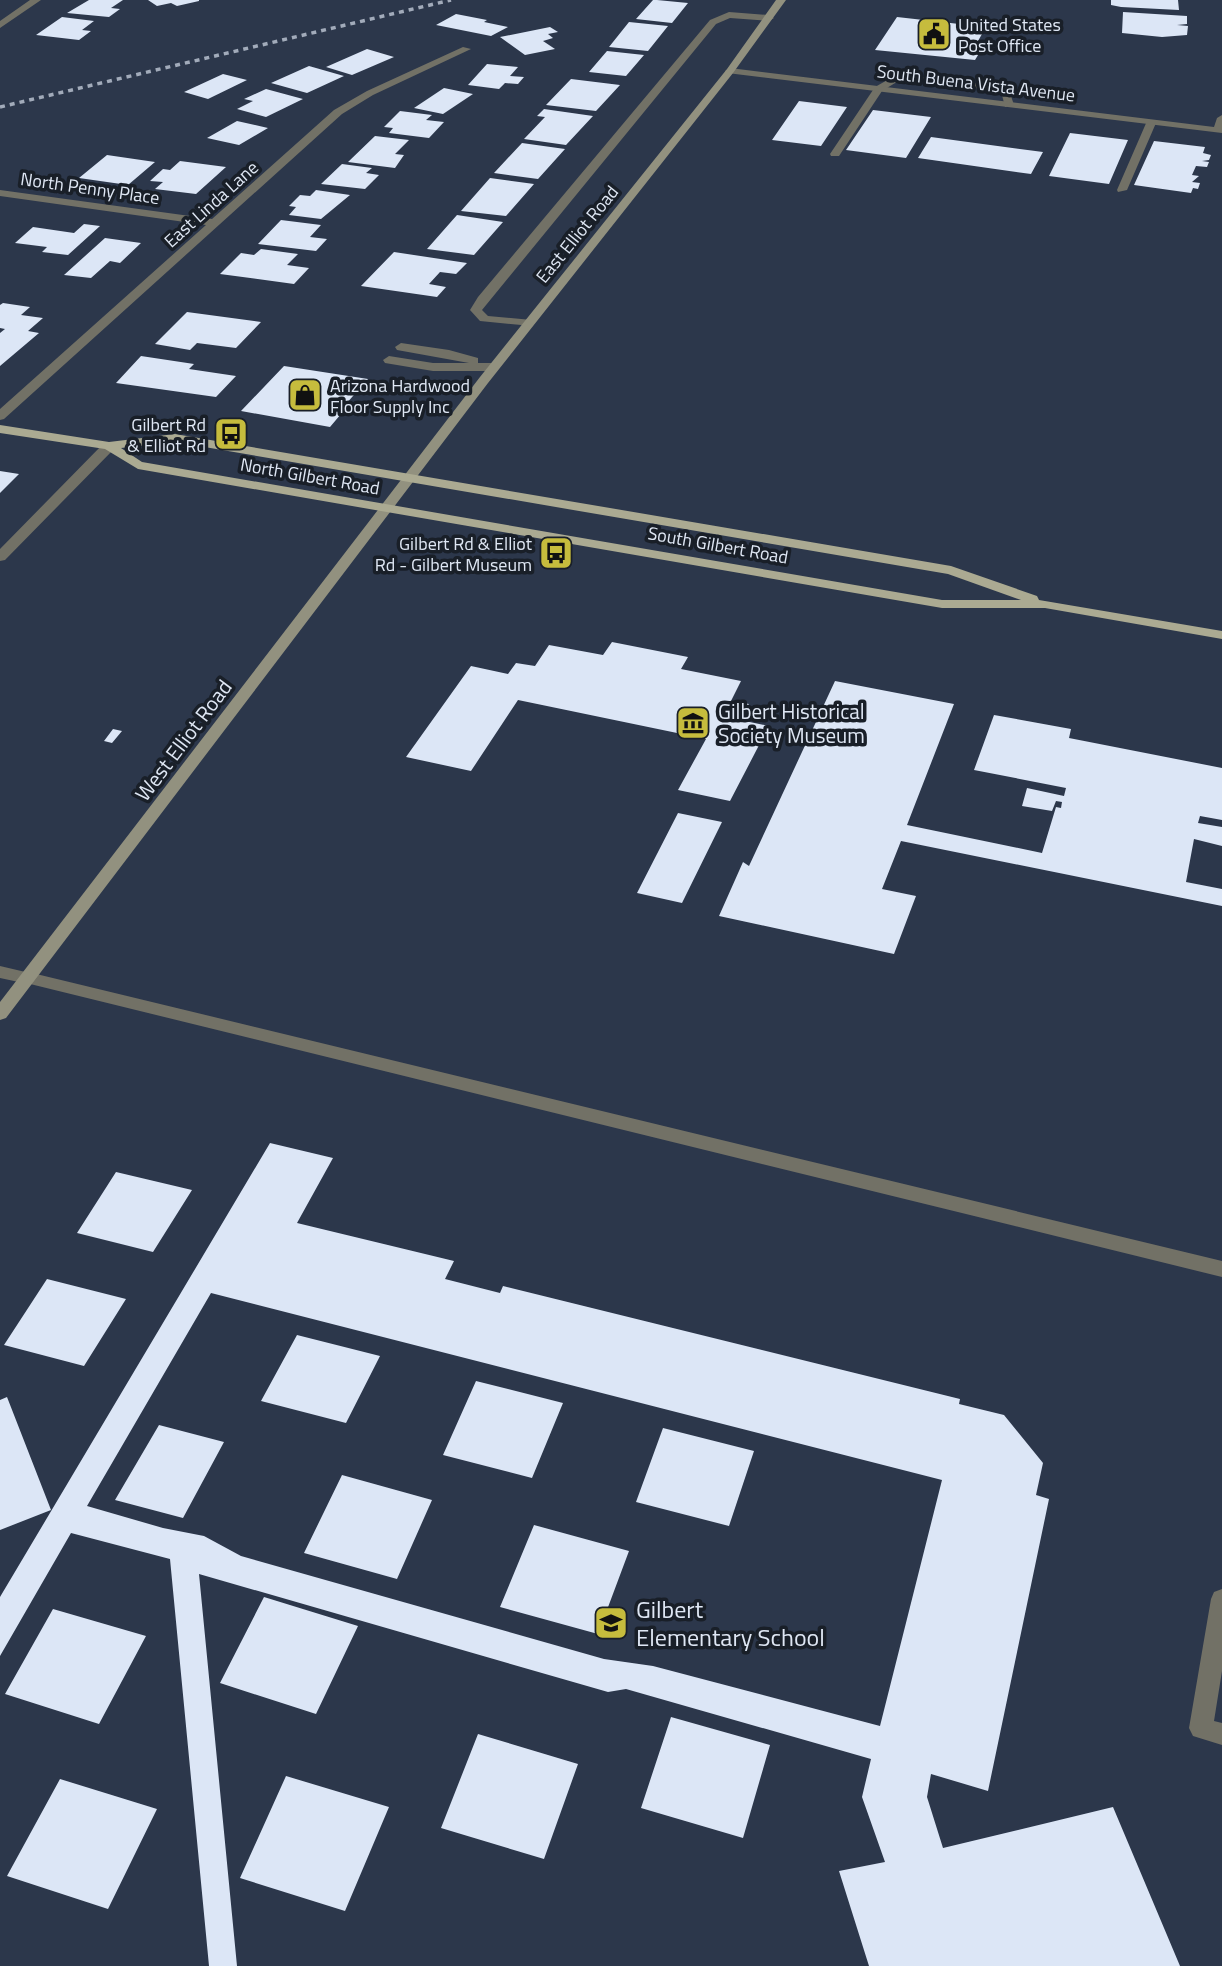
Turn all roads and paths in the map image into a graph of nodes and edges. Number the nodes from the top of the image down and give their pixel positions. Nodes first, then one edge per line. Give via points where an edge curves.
1 (36, 0) edge
2 (781, 0) edge
3 (769, 18) junction
4 (0, 25) edge
5 (466, 49) dead end
6 (730, 71) junction
7 (878, 89) junction
8 (1222, 118) edge
9 (1151, 122) junction
10 (835, 154) dead end
11 (1122, 190) dead end
12 (0, 193) edge
13 (217, 223) junction
14 (528, 323) junction
15 (401, 347) dead end
16 (389, 360) dead end
17 (494, 367) junction
18 (0, 416) edge
19 (0, 429) edge
20 (109, 446) junction
21 (410, 477) junction
22 (399, 491) joint
23 (387, 507) junction
24 (0, 557) edge
25 (1045, 604) junction
26 (1222, 635) edge
27 (0, 972) edge
28 (27, 978) junction
29 (0, 1014) edge
30 (1222, 1269) edge
31 (1222, 1599) edge
32 (1222, 1734) edge

1 - 4 street
2 - 3 main road, East Elliot Road
3 - 6 main road, East Elliot Road
3 - 14 street via 729,15 713,23 476,310 484,319
5 - 13 street, East Linda Lane via 352,102
6 - 7 street, South Buena Vista Avenue
6 - 14 main road, East Elliot Road
7 - 9 street, South Buena Vista Avenue
7 - 10 street
8 - 9 street, South Buena Vista Avenue via 1218,131
9 - 11 street
12 - 13 street, North Penny Place
13 - 18 street, East Linda Lane
14 - 17 main road, East Elliot Road
15 - 17 street
16 - 17 street via 433,367
17 - 21 main road, East Elliot Road
19 - 20 main road, North Gilbert Road
20 - 21 main road, North Gilbert Road via 175,438
20 - 23 main road, North Gilbert Road via 138,465
20 - 24 street
21 - 22 main road, East Elliot Road
21 - 25 main road, South Gilbert Road via 951,570
22 - 23 main road, West Elliot Road
23 - 25 main road, South Gilbert Road via 942,604
23 - 28 main road, West Elliot Road
25 - 26 main road, South Gilbert Road
27 - 28 street
28 - 29 main road, West Elliot Road
28 - 30 street
31 - 32 street via 1202,1728

